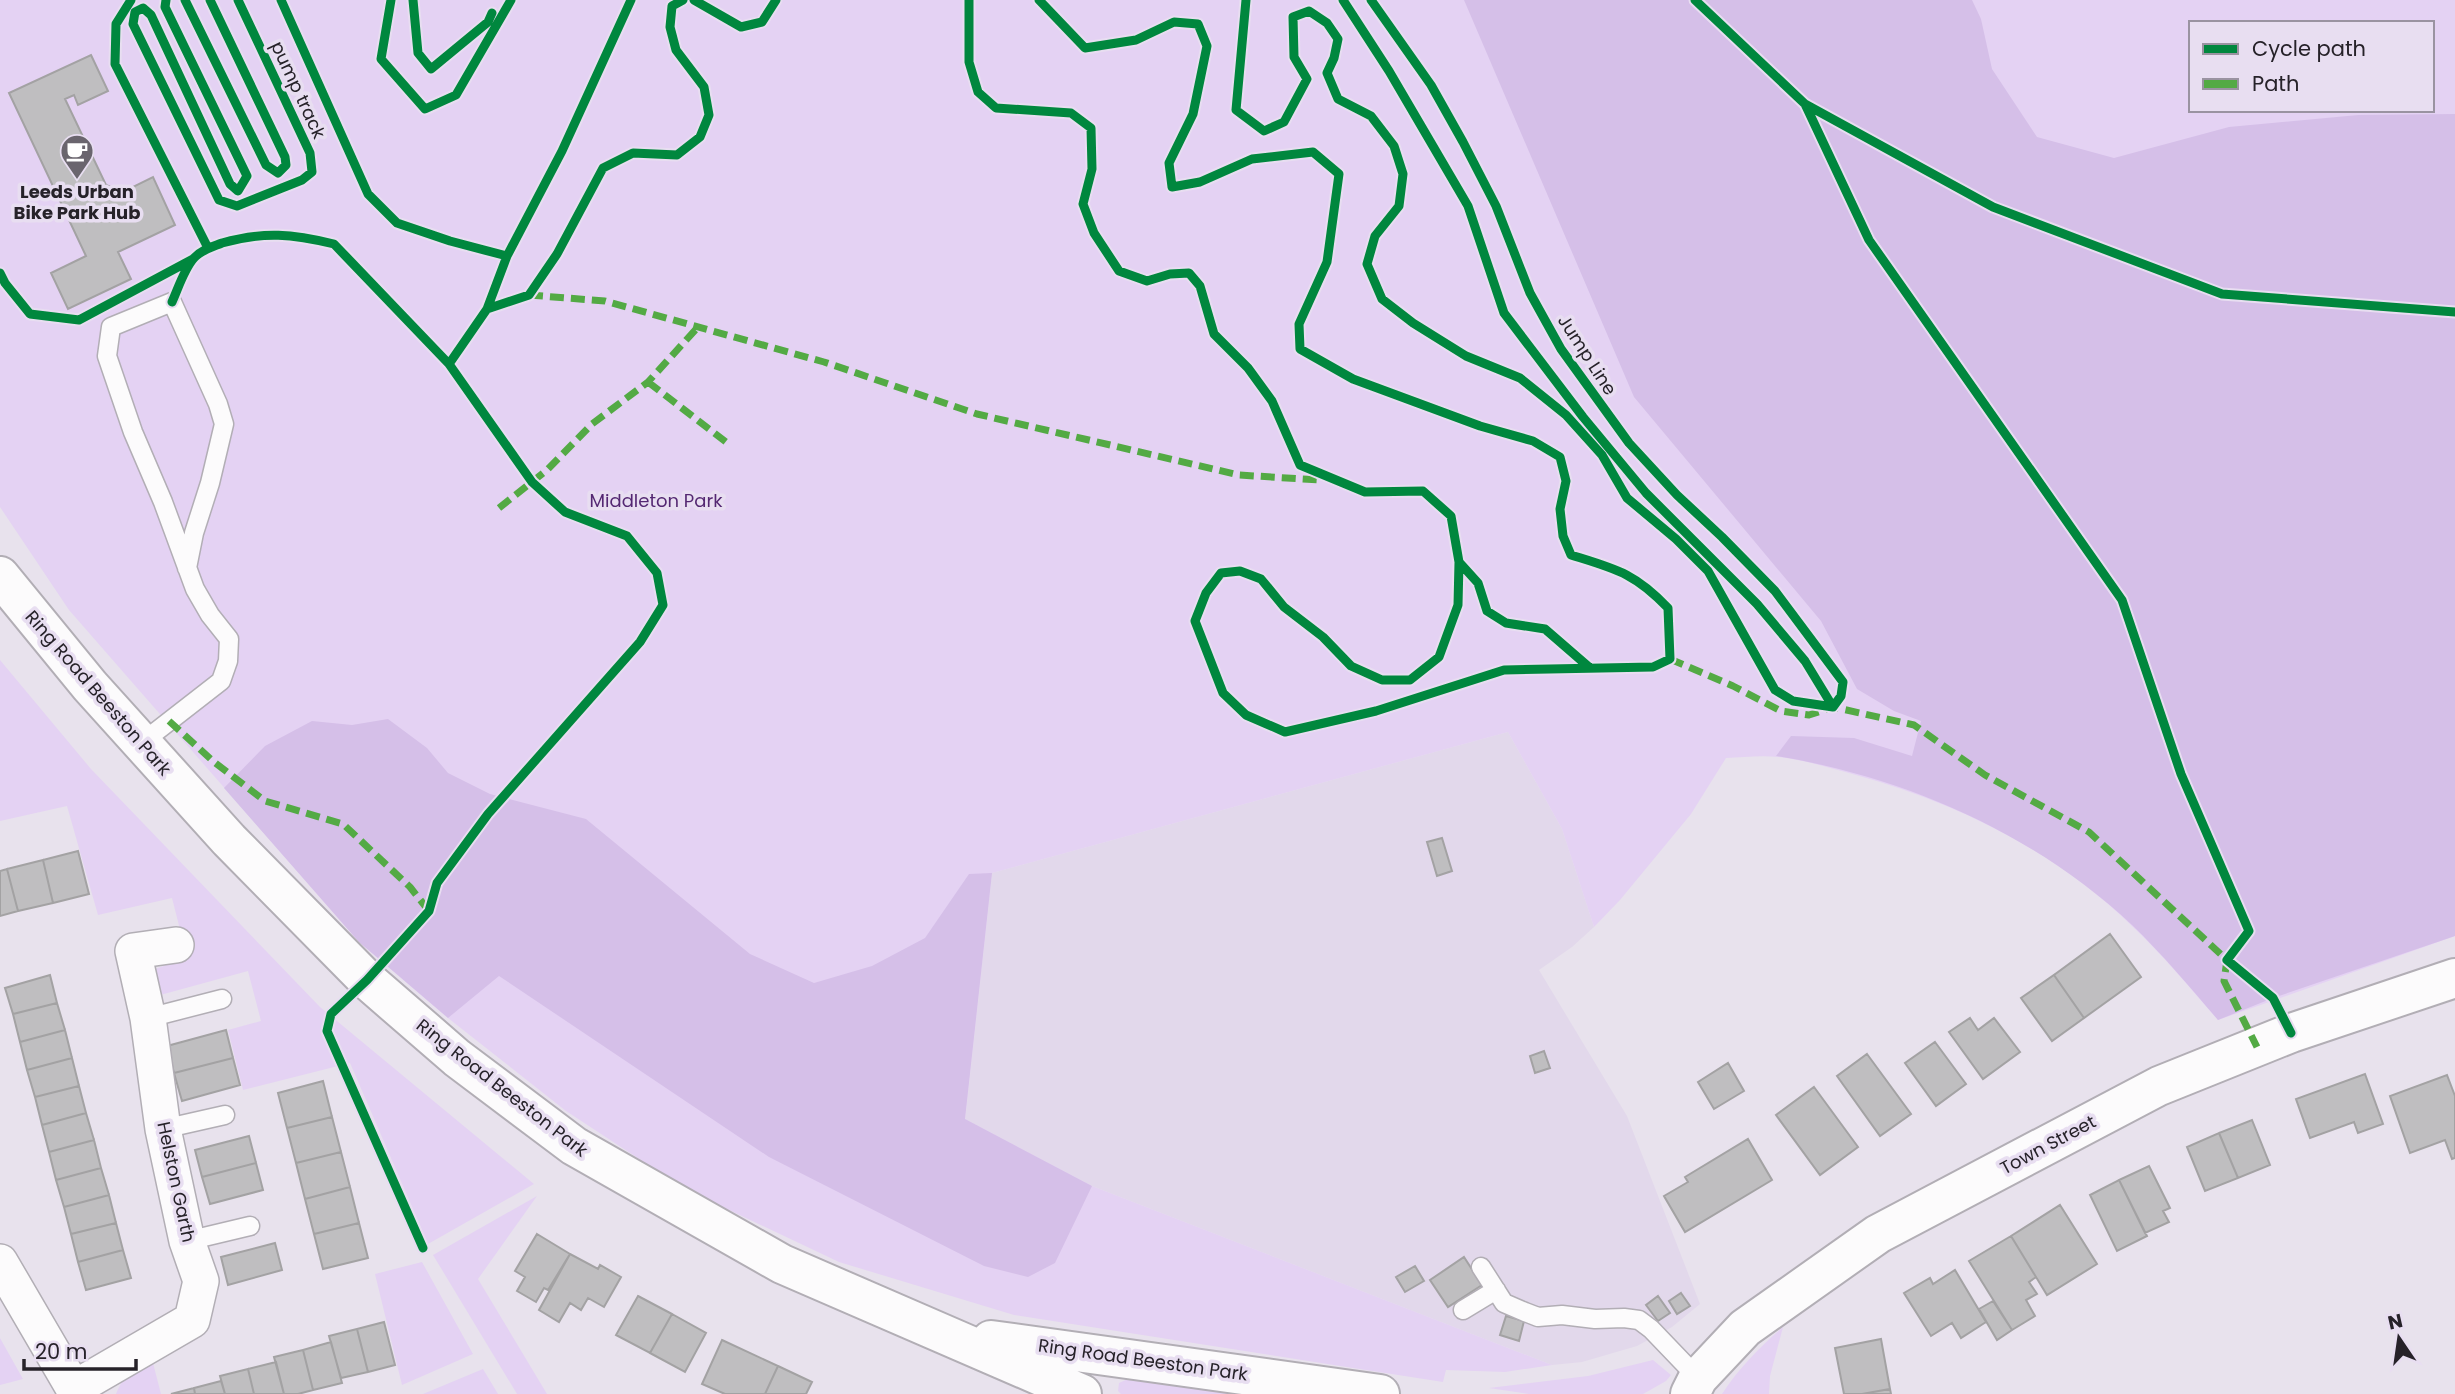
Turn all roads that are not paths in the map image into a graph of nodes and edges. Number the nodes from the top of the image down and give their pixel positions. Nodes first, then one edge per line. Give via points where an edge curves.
1 (187, 568) junction
2 (0, 576) edge
3 (141, 744) junction
4 (176, 945) dead end
5 (2455, 978) edge
6 (222, 999) dead end
7 (148, 1018) junction
8 (225, 1115) dead end
9 (163, 1129) junction
10 (250, 1226) dead end
11 (187, 1241) junction
12 (0, 1262) edge
13 (1481, 1267) dead end
14 (1496, 1290) junction
15 (1463, 1310) dead end
16 (946, 1334) junction
17 (1694, 1386) edge
18 (76, 1391) edge
19 (1082, 1394) edge
20 (1380, 1394) edge

1 - 1 lane via 107,356 111,327 172,302 224,424
1 - 3 lane via 210,615 229,639 228,661 221,681
2 - 3 street, Ring Road Beeston Park
3 - 16 street, Ring Road Beeston Park via 367,980 457,1058 574,1146 782,1264
4 - 7 street, Helston Garth via 132,951
5 - 17 street, Town Street via 2291,1032 2159,1086 1878,1234 1745,1328
6 - 7 lane
7 - 9 street, Helston Garth
8 - 9 lane
9 - 11 street, Helston Garth
10 - 11 lane
11 - 18 street, Helston Garth via 201,1281 192,1320
12 - 18 street
13 - 14 lane
14 - 15 lane
14 - 17 lane via 1504,1303 1538,1317 1639,1321 1651,1329
16 - 19 street, Ring Road Beeston Park
16 - 20 street, Ring Road Beeston Park

